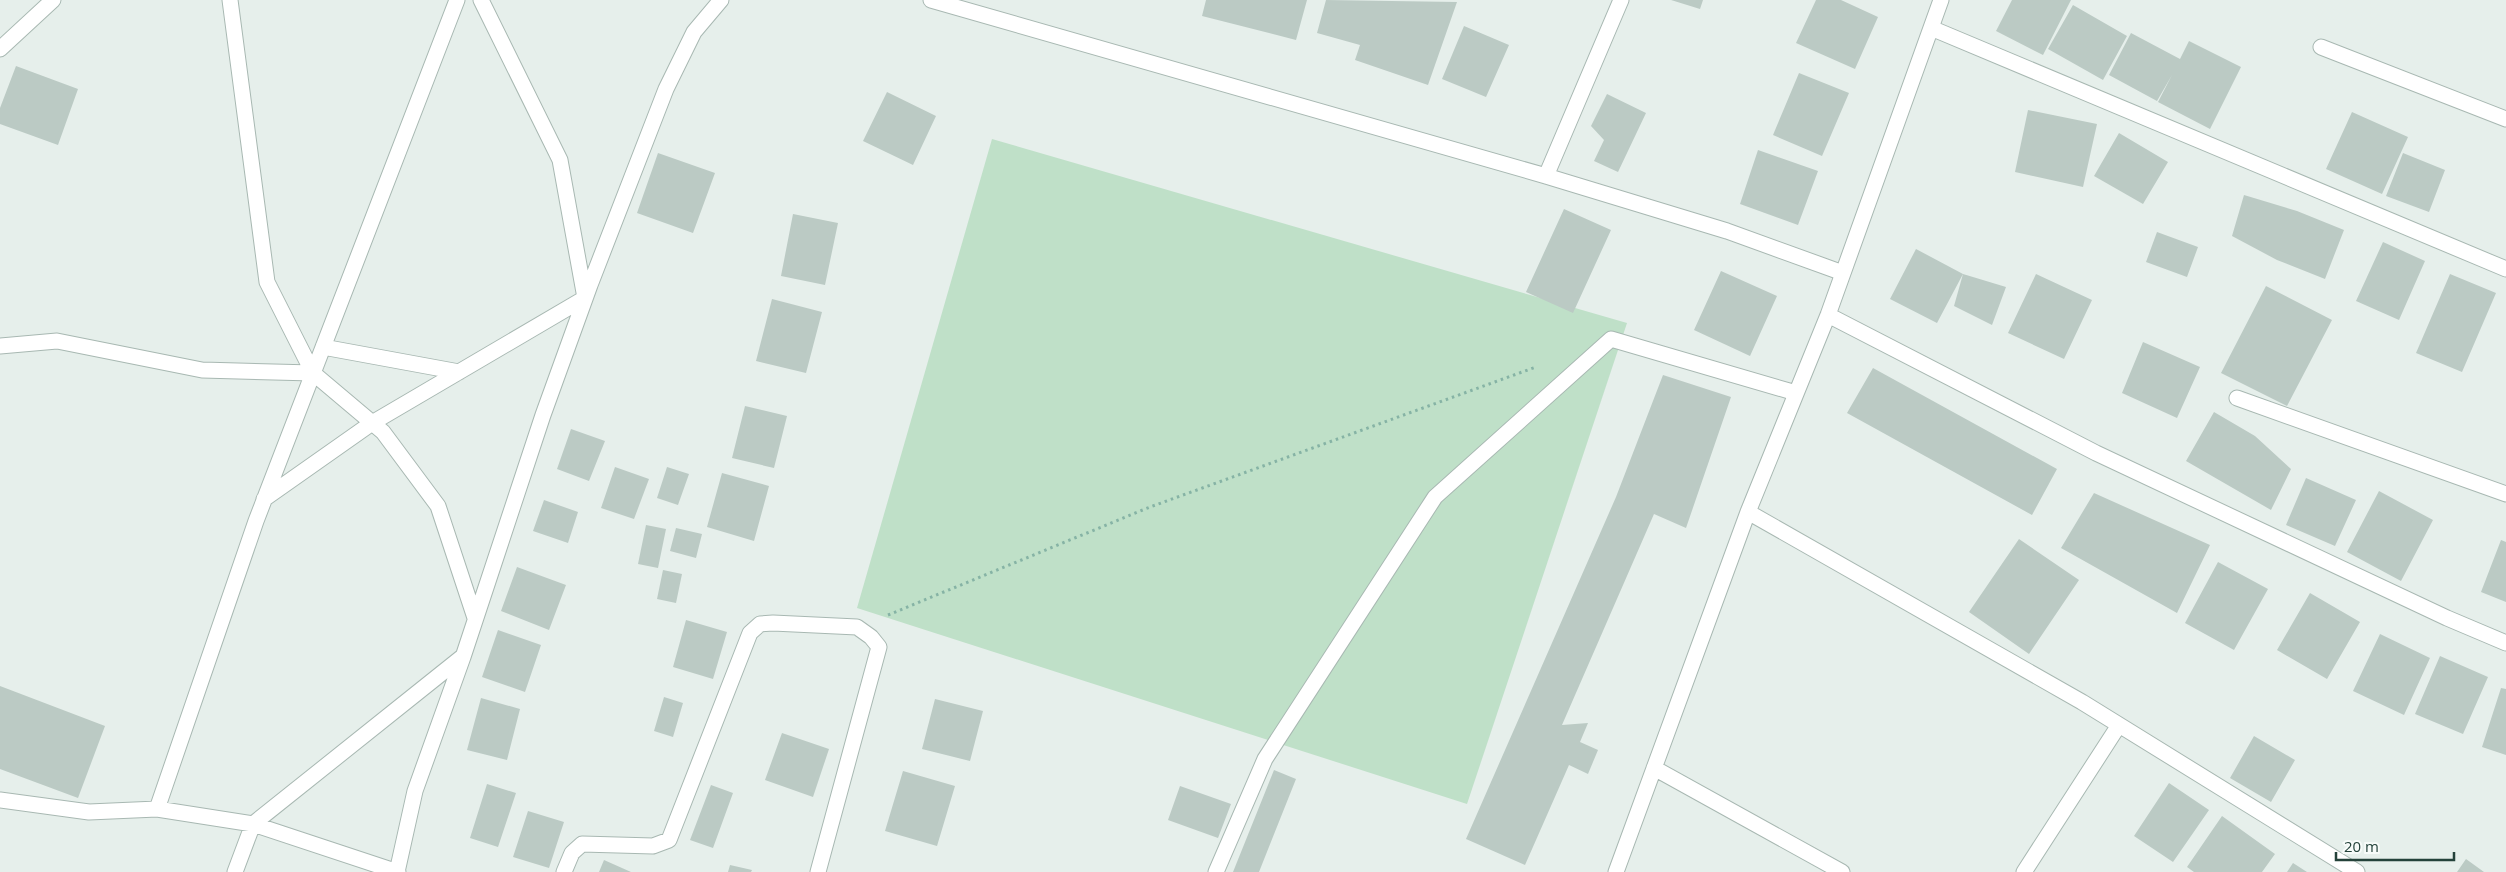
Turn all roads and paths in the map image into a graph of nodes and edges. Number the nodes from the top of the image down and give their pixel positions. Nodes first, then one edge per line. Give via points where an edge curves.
1 (53, 0) edge
2 (230, 0) edge
3 (457, 0) edge
4 (480, 0) edge
5 (721, 0) edge
6 (931, 0) edge
7 (1622, 0) edge
8 (1941, 0) edge
9 (1931, 28) junction
10 (5, 45) edge
11 (2321, 46) dead end
12 (0, 59) edge
13 (2506, 119) edge
14 (1546, 176) junction
15 (2506, 269) edge
16 (1843, 274) junction
17 (585, 298) junction
18 (1828, 315) junction
19 (0, 346) edge
20 (323, 347) junction
21 (1538, 366) dead end
22 (460, 372) junction
23 (313, 373) junction
24 (1796, 393) junction
25 (2237, 398) dead end
26 (372, 423) junction
27 (2506, 494) edge
28 (264, 499) junction
29 (1748, 512) junction
30 (475, 618) junction
31 (857, 627) junction
32 (2506, 642) edge
33 (463, 657) junction
34 (2119, 725) junction
35 (1654, 768) junction
36 (1, 803) edge
37 (157, 809) junction
38 (253, 824) junction
39 (235, 872) edge
40 (397, 872) edge
41 (564, 872) edge
42 (818, 872) edge
43 (1216, 872) edge
44 (1616, 872) edge
45 (1842, 872) edge
46 (2024, 872) edge
47 (2357, 872) edge

1 - 10 street
2 - 23 street via 267,282
3 - 20 street
4 - 17 street via 560,160
5 - 17 street via 694,32 666,89
6 - 14 street
7 - 14 street
8 - 9 street
9 - 15 street
9 - 16 street
10 - 12 street
11 - 13 street
14 - 16 street via 1727,231
16 - 18 street
17 - 22 street
17 - 30 street
18 - 24 street
18 - 32 street via 2096,453 2447,618
19 - 23 street via 57,341 202,370
20 - 22 street
20 - 23 street
21 - 31 path via 1150,508
22 - 26 street
23 - 26 street
23 - 28 street
24 - 29 street
24 - 43 street via 1611,339 1435,497 1265,759
25 - 27 street
26 - 28 street
26 - 30 street via 383,432 438,506
28 - 37 street
29 - 34 street
29 - 35 street
30 - 33 street
31 - 41 street via 760,624 750,633 668,840 653,846 582,844 572,853
31 - 42 street via 879,647
33 - 38 street
33 - 40 street via 415,791
34 - 46 street
34 - 47 street
35 - 44 street
35 - 45 street
36 - 37 street via 89,812
37 - 38 street
38 - 39 street
38 - 40 street

